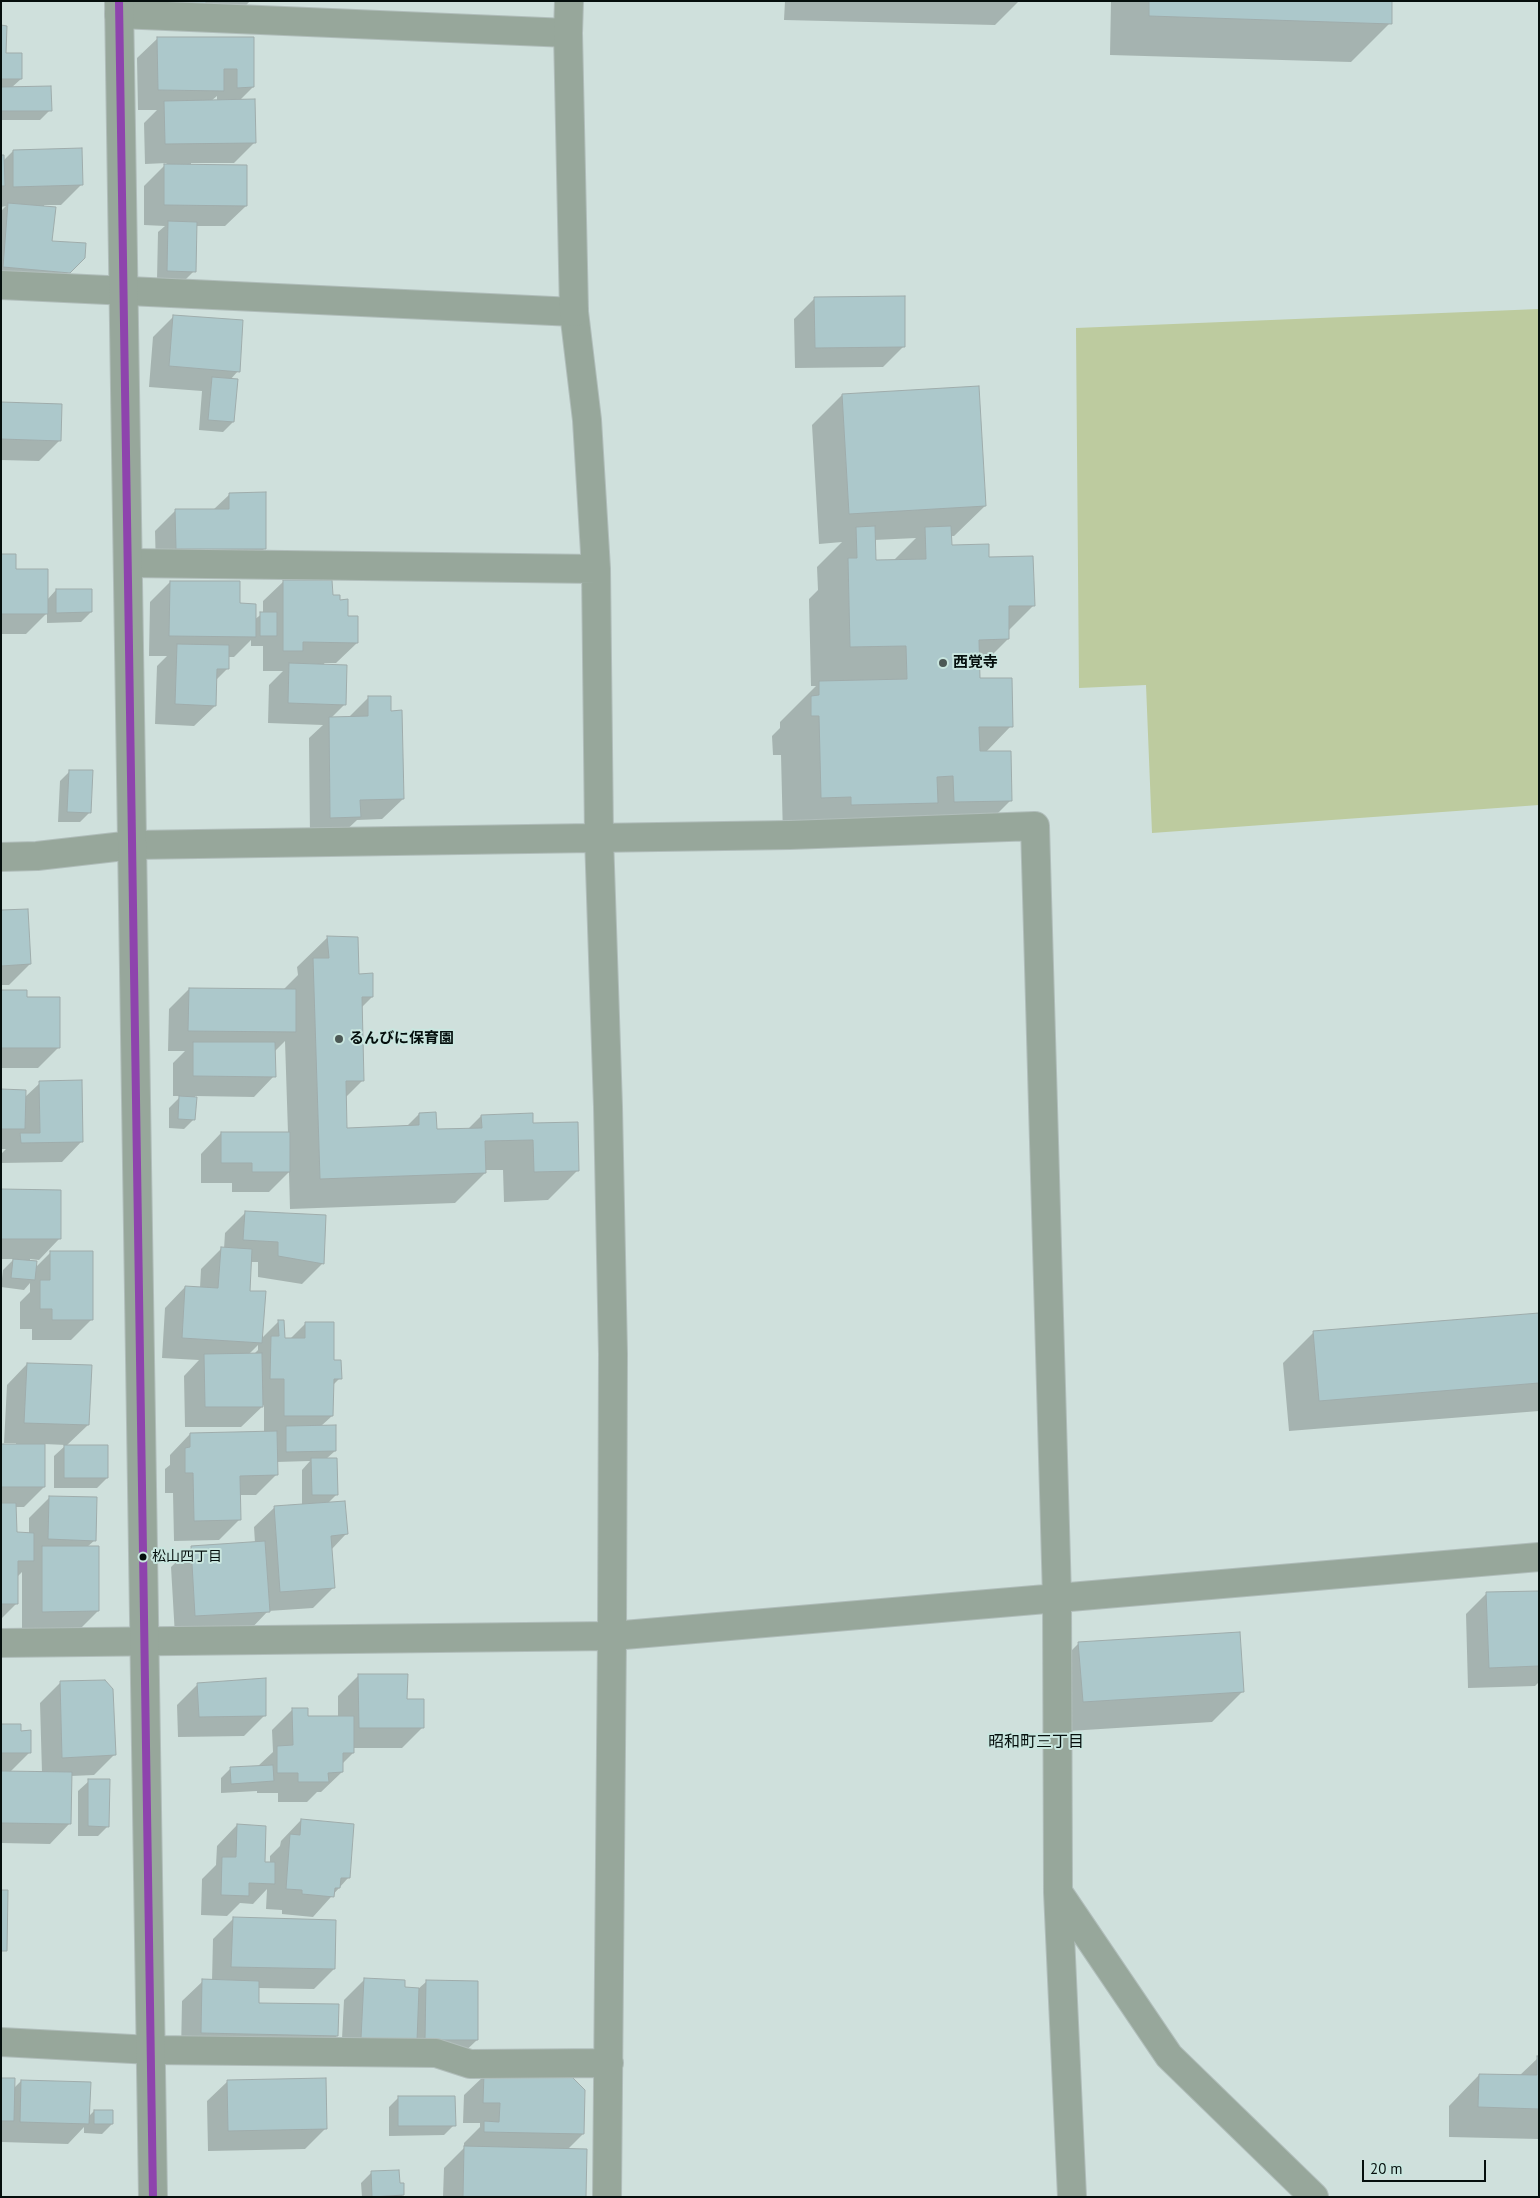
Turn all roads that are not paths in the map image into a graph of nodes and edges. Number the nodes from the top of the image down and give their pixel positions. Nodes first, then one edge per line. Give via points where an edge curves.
1 (569, 1) edge
2 (119, 8) edge
3 (568, 33) junction
4 (1, 285) edge
5 (123, 290) junction
6 (574, 312) junction
7 (129, 563) junction
8 (596, 569) junction
9 (599, 837) junction
10 (133, 845) junction
11 (1, 857) edge
12 (1539, 1557) edge
13 (1057, 1597) junction
14 (612, 1636) junction
15 (145, 1642) junction
16 (1, 1643) edge
17 (1058, 1892) junction
18 (1, 2042) edge
19 (151, 2050) junction
20 (609, 2063) junction
21 (153, 2197) edge
22 (606, 2197) edge
23 (1072, 2197) edge
24 (1314, 2197) edge

1 - 3 street
2 - 3 street
2 - 5 street
3 - 6 street
4 - 5 street
5 - 6 street
5 - 7 street
6 - 8 street via 587,420
7 - 8 street
7 - 10 street
8 - 9 street
9 - 10 street
9 - 13 street via 790,835 1035,826
9 - 14 street via 613,1354
10 - 11 street
10 - 15 street
12 - 13 street
13 - 14 street
13 - 17 street
14 - 15 street
14 - 20 street
15 - 16 street
15 - 19 street
17 - 23 street
17 - 24 street via 1169,2056
18 - 19 street
19 - 20 street via 436,2053 470,2064
19 - 21 street
20 - 22 street

